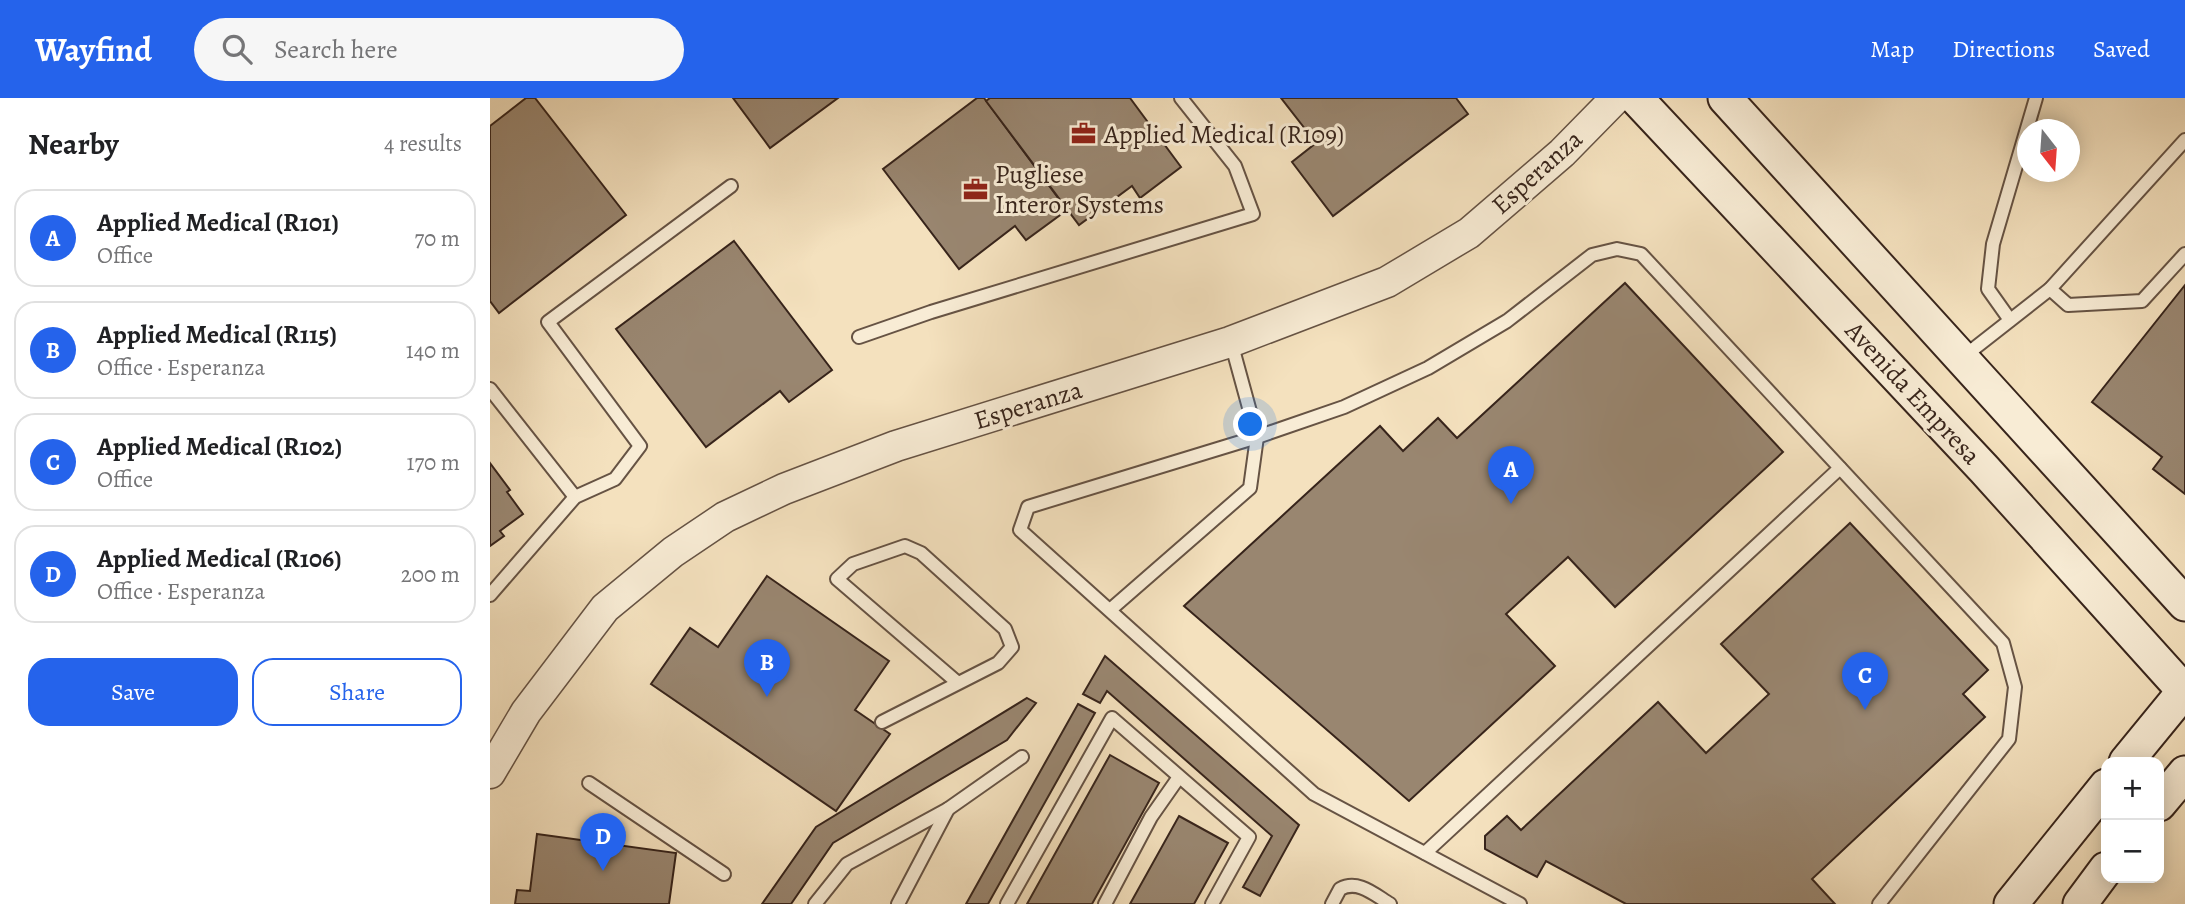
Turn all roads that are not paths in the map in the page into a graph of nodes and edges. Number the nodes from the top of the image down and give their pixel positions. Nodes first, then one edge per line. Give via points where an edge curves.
1 (1181, 98) edge
2 (1616, 98) edge
3 (1636, 98) edge
4 (1725, 98) edge
5 (2036, 98) edge
6 (2185, 140) edge
7 (731, 186) dead end
8 (2185, 254) edge
9 (2050, 289) junction
10 (2010, 320) junction
11 (859, 337) dead end
12 (1230, 342) junction
13 (1961, 358) junction
14 (490, 388) edge
15 (1257, 437) junction
16 (1840, 468) junction
17 (575, 497) junction
18 (490, 595) edge
19 (2185, 604) edge
20 (1110, 610) junction
21 (958, 683) junction
22 (2185, 691) edge
23 (882, 722) dead end
24 (1022, 757) dead end
25 (2130, 757) edge
26 (490, 773) edge
27 (2185, 773) edge
28 (1179, 777) junction
29 (589, 783) dead end
30 (2101, 792) edge
31 (2164, 798) edge
32 (948, 809) junction
33 (1424, 853) junction
34 (724, 874) dead end
35 (2101, 876) edge
36 (815, 904) edge
37 (898, 904) edge
38 (1007, 904) edge
39 (1105, 904) edge
40 (1212, 904) edge
41 (1332, 904) edge
42 (1390, 904) edge
43 (1520, 904) edge
44 (1879, 904) edge
45 (2011, 904) edge
46 (2080, 904) edge

1 - 11 lane via 1234,166 1253,214
2 - 12 street, Esperanza via 1562,153 1469,233 1387,282
3 - 22 main road, Avenida Empresa via 1975,459
4 - 13 main road
5 - 10 lane via 1993,244 1988,289
6 - 9 lane
7 - 17 lane via 548,322 640,446 615,479
8 - 9 lane via 2142,301 2068,305
9 - 10 lane
10 - 13 lane
12 - 15 lane
12 - 26 street, Esperanza via 895,446 725,517 673,552 605,608 526,712
13 - 19 main road
14 - 17 lane
15 - 16 lane via 1344,407 1428,368 1507,321 1592,255 1617,249 1641,254
15 - 20 lane via 1250,488
15 - 20 lane via 1028,507 1020,530
16 - 33 lane
16 - 44 lane via 2003,643 2015,687 2009,739
17 - 18 lane
20 - 33 lane via 1314,793
21 - 21 lane via 998,663 1012,648 1004,629 921,553 905,546 853,564 836,579
21 - 23 lane
22 - 25 main road
24 - 32 lane
27 - 31 main road
28 - 38 lane via 1112,718
28 - 39 lane via 1151,817
28 - 40 lane via 1249,837
29 - 34 lane
30 - 45 main road
32 - 36 lane via 847,864
32 - 37 lane
33 - 43 lane
35 - 46 main road
41 - 42 lane via 1340,889 1352,885

